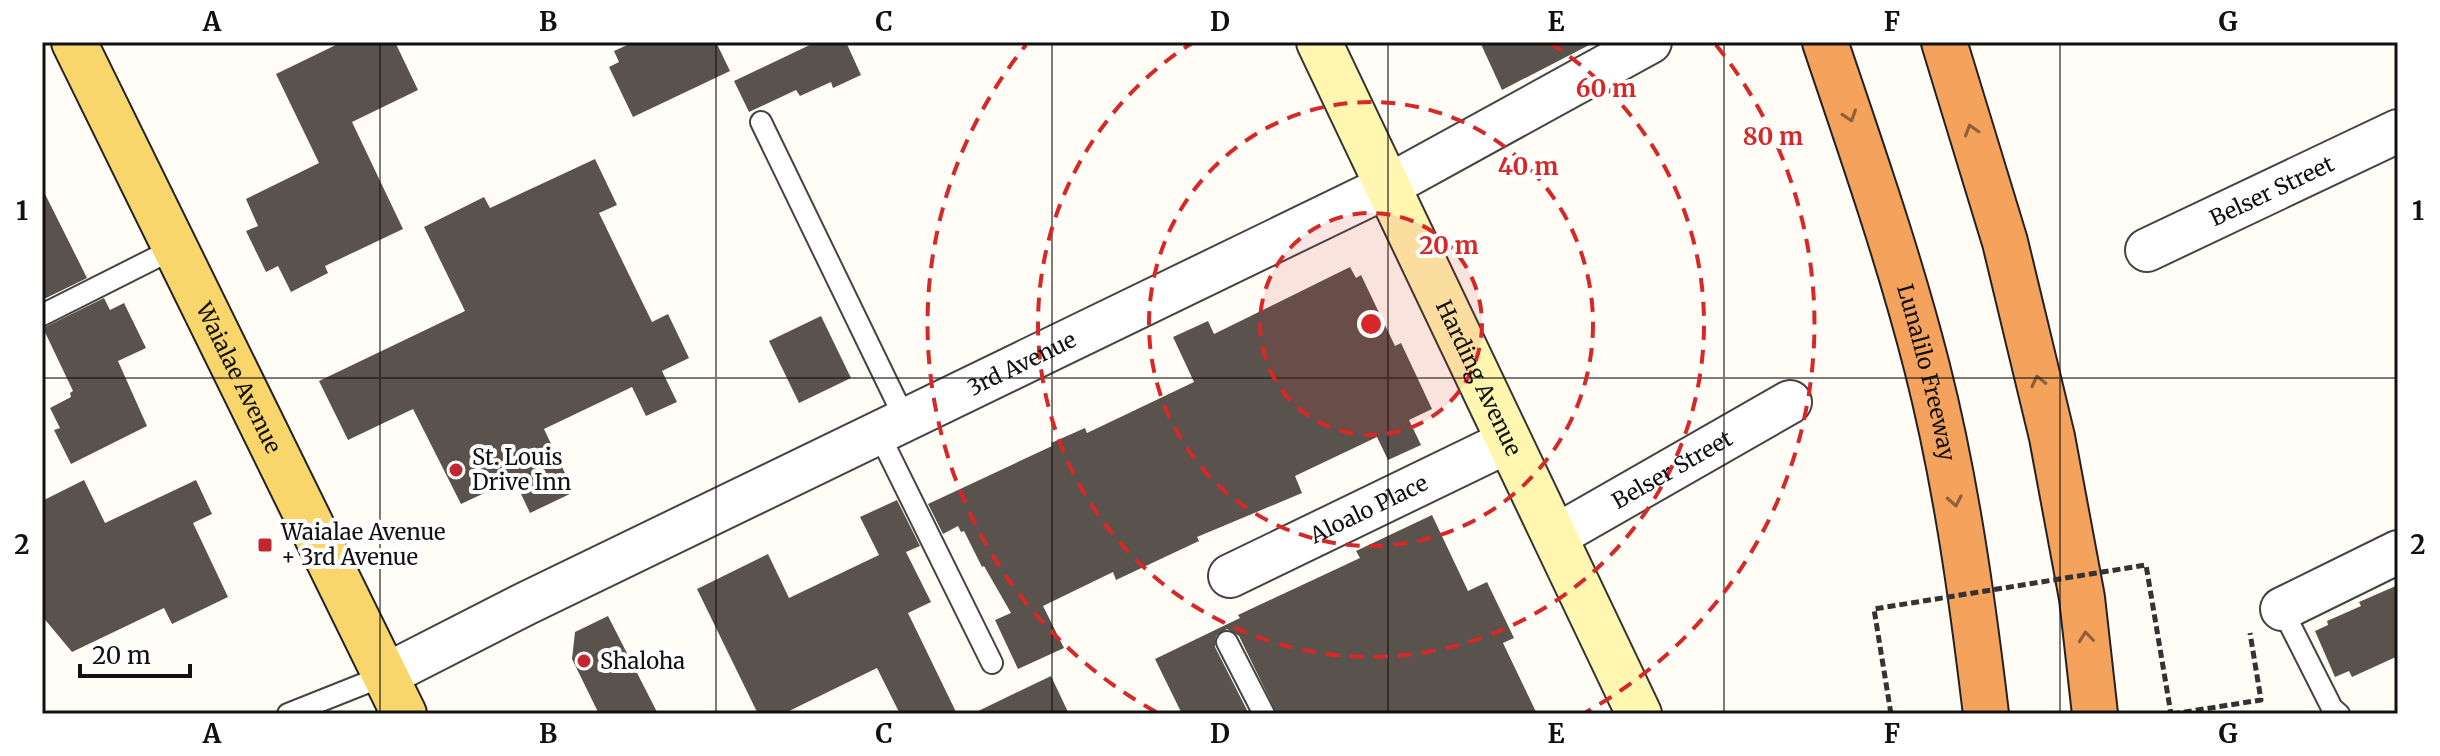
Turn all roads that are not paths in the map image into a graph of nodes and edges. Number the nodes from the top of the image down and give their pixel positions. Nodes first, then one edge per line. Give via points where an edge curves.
1 (74, 42) edge
2 (1319, 42) edge
3 (1650, 42) edge
4 (1825, 42) edge
5 (1944, 42) edge
6 (761, 122) dead end
7 (2398, 131) edge
8 (1388, 186) junction
9 (176, 250) junction
10 (2147, 250) dead end
11 (42, 315) edge
12 (1790, 402) dead end
13 (892, 425) junction
14 (1509, 441) junction
15 (1554, 537) junction
16 (2398, 552) edge
17 (1230, 576) dead end
18 (2266, 619) joint
19 (1227, 642) dead end
20 (992, 663) dead end
21 (395, 695) edge
22 (288, 714) edge
23 (1264, 714) edge
24 (1639, 714) edge
25 (1986, 714) edge
26 (2095, 714) edge
27 (2339, 714) edge

1 - 9 main road, Waialae Avenue
2 - 8 street, Harding Avenue
3 - 8 street, 3rd Avenue
4 -> 25 highway, Lunalilo Freeway via 1926,366 1969,576
26 -> 5 highway via 2082,598 2052,437 2005,242
6 - 13 lane
7 - 10 street, Belser Street
8 - 13 street, 3rd Avenue
8 - 14 street, Harding Avenue
9 - 11 lane
9 - 21 main road, Waialae Avenue
12 - 15 street, Belser Street
13 - 20 lane
13 - 21 street, 3rd Avenue via 525,604
14 - 15 street, Harding Avenue
14 - 17 street, Aloalo Place
15 - 24 street, Harding Avenue
16 - 18 street
18 - 27 lane
19 - 23 lane
21 - 22 lane

